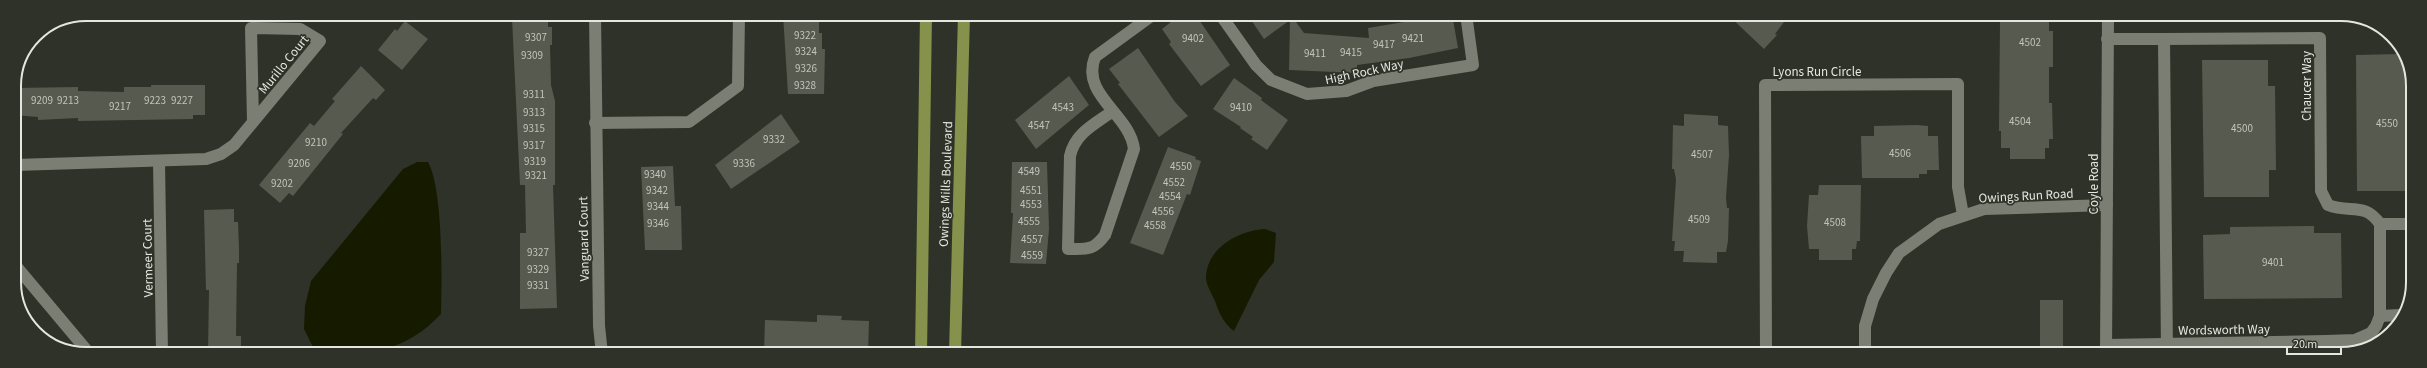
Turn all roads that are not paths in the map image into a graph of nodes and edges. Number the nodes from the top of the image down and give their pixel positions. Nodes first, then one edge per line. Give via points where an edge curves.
1 (594, 21) edge
2 (739, 21) edge
3 (926, 21) edge
4 (964, 21) edge
5 (1144, 21) edge
6 (1225, 21) edge
7 (1467, 21) edge
8 (2108, 21) edge
9 (2107, 39) junction
10 (2164, 39) junction
11 (1113, 111) junction
12 (253, 122) junction
13 (595, 123) junction
14 (159, 161) junction
15 (21, 165) edge
16 (2107, 205) junction
17 (1963, 215) junction
18 (2380, 224) junction
19 (2406, 224) edge
20 (21, 272) edge
21 (2396, 315) edge
22 (2380, 316) junction
23 (84, 347) edge
24 (162, 347) edge
25 (601, 347) edge
26 (921, 347) edge
27 (954, 347) edge
28 (1766, 347) edge
29 (1865, 347) edge
30 (2106, 347) edge
31 (2167, 347) edge
32 (2209, 347) edge

1 - 13 street, Vanguard Court
2 - 13 street via 738,86 689,122
3 - 26 main road, Owings Mills Boulevard
4 - 27 main road, Owings Mills Boulevard
5 - 11 street via 1095,57 1091,76 1096,89
6 - 7 street, High Rock Way via 1256,65 1271,80 1307,94 1325,95 1346,91 1373,81 1473,65
8 - 9 street, Coyle Road
9 - 10 street, Chaucer Way
9 - 16 street, Coyle Road
10 - 18 street, Chaucer Way via 2320,38 2321,191 2328,205 2370,212
10 - 31 street
11 - 11 street via 1133,141 1132,158 1105,235 1097,246 1086,250 1068,249 1070,156 1073,144 1078,136
12 - 12 street, Murillo Court via 306,58 320,41 300,29 251,28
12 - 14 street, Murillo Court via 234,145 221,154 206,159
13 - 25 street, Vanguard Court
14 - 15 street, Murillo Court
14 - 24 street, Vermeer Court
16 - 17 street, Owings Run Road via 1984,209
16 - 30 street, Coyle Road
17 - 28 street, Lyons Run Circle via 1958,188 1958,84 1765,85
17 - 29 street, Owings Run Road via 1939,224 1899,253 1872,299 1865,326
18 - 19 street
18 - 22 street, Wordsworth Way
20 - 23 street
21 - 22 street
22 - 32 street, Wordsworth Way via 2371,333 2355,340

